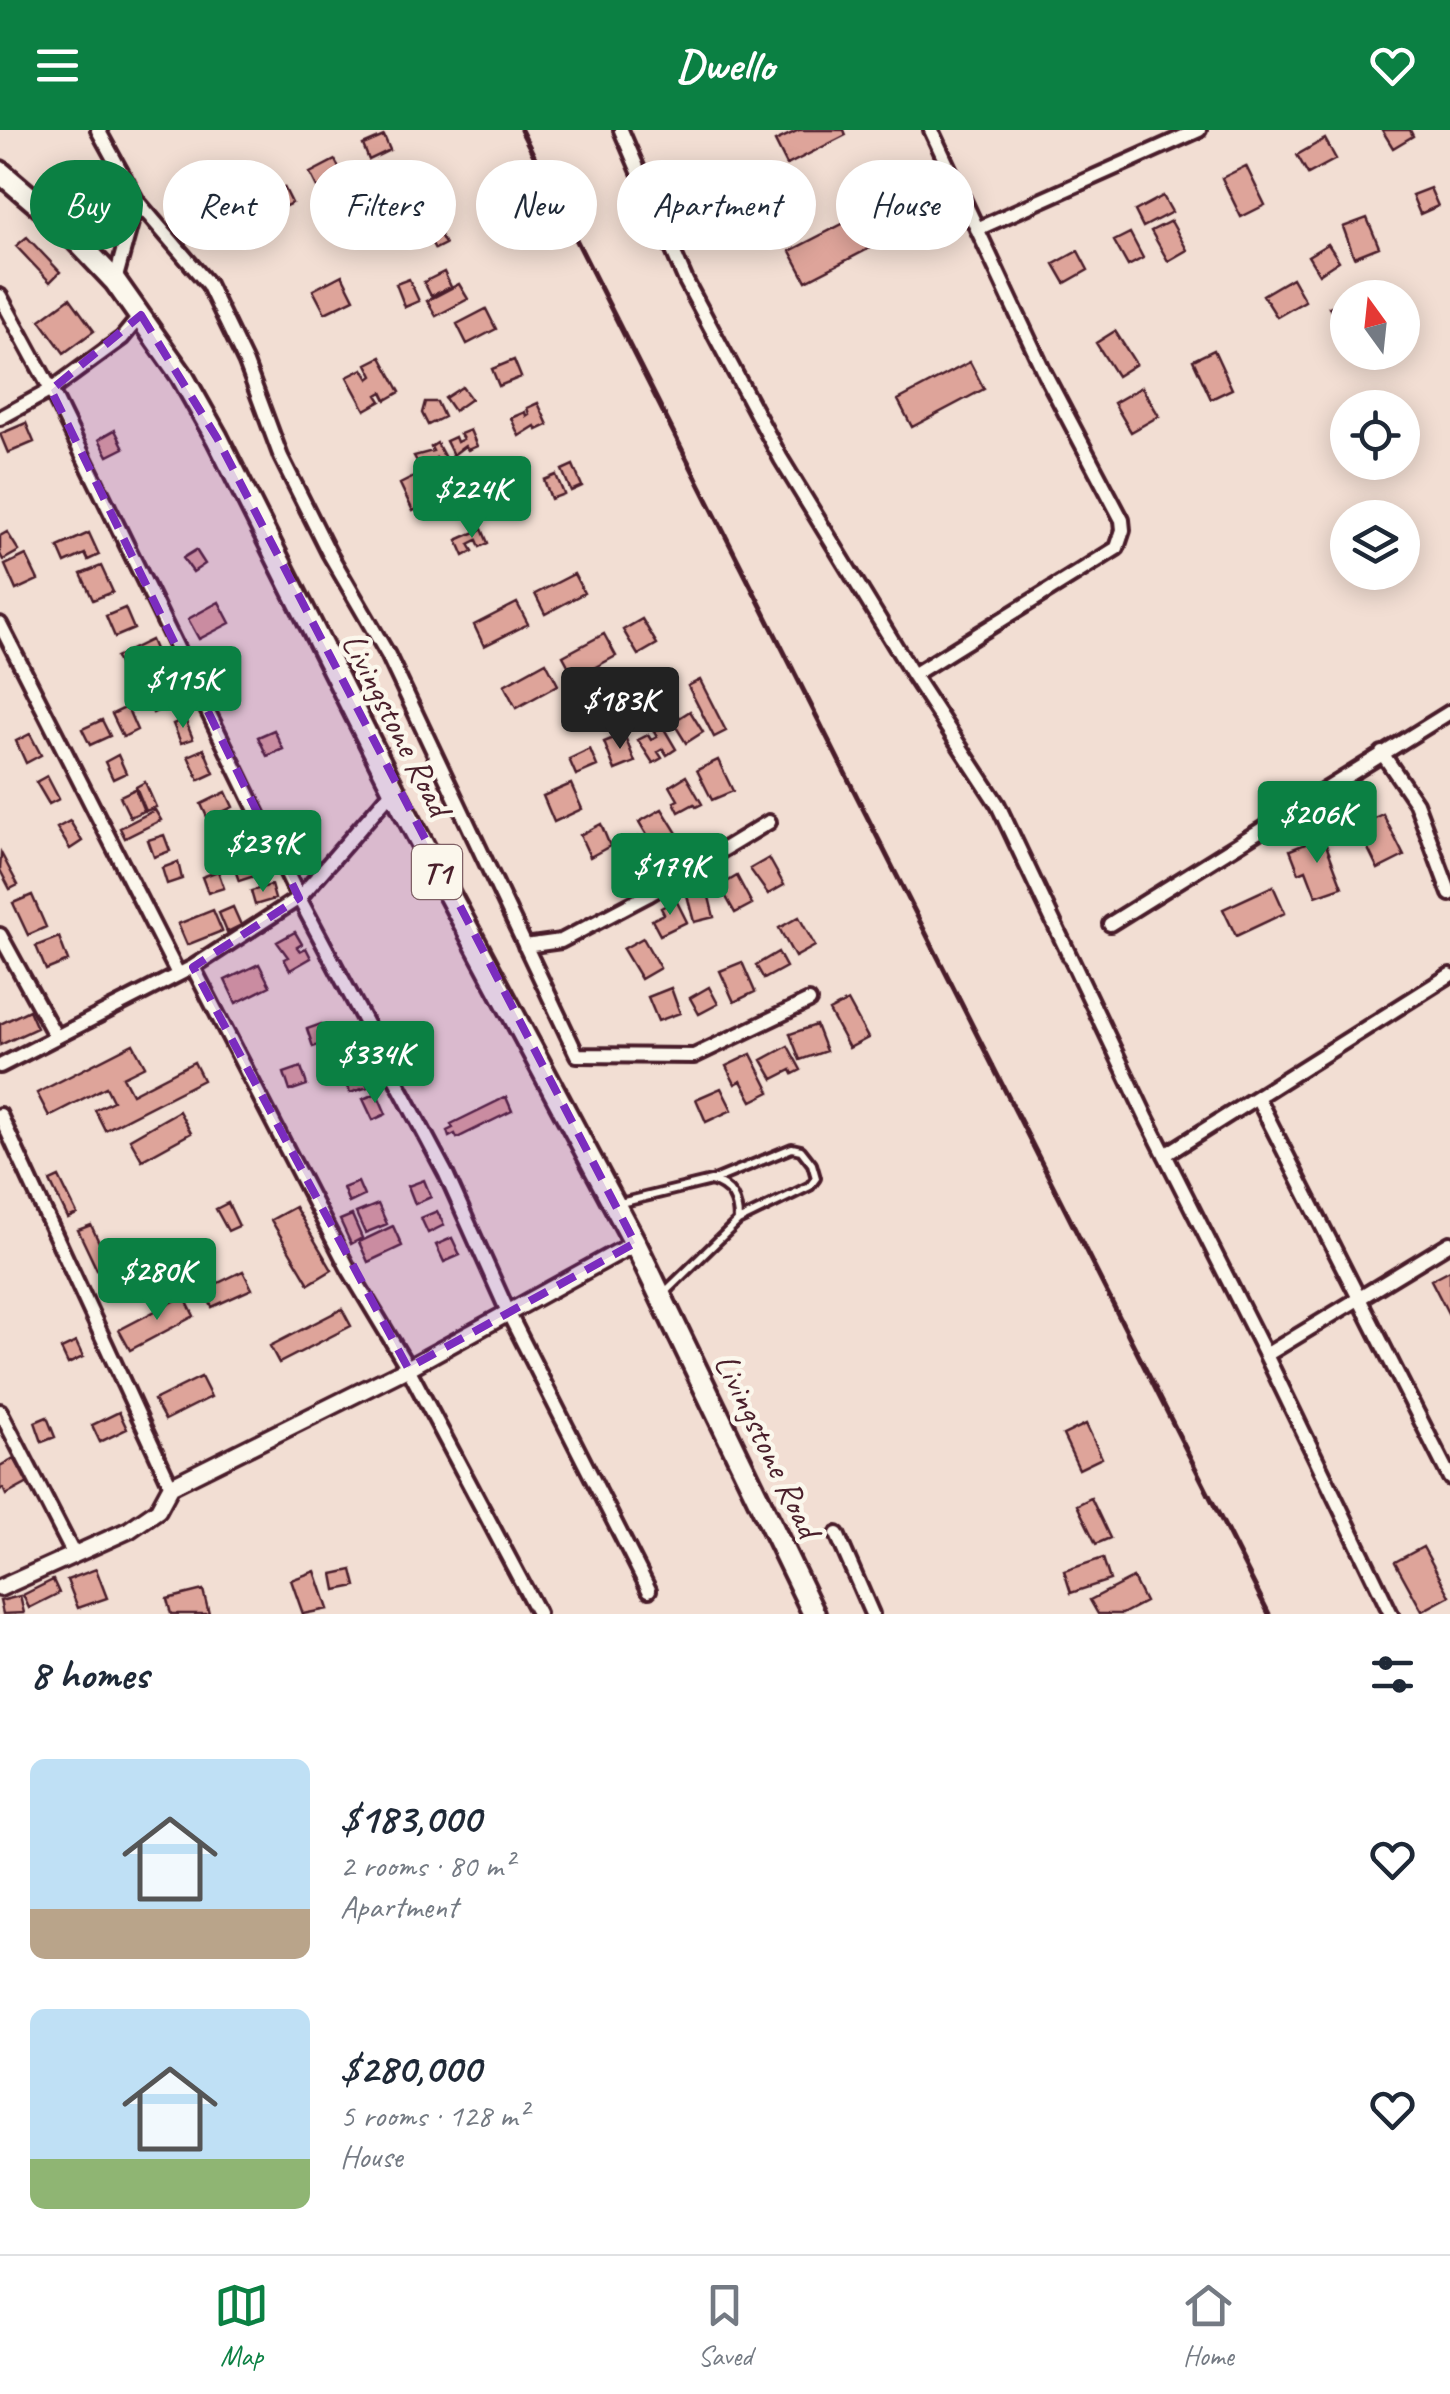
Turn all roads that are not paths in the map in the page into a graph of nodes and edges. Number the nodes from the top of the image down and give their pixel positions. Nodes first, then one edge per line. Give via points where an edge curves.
1 (98, 130) edge
2 (621, 130) edge
3 (931, 130) edge
4 (1199, 130) edge
5 (114, 160) edge
6 (0, 172) edge
7 (143, 208) edge
8 (976, 229) junction
9 (123, 250) edge
10 (114, 280) junction
11 (0, 296) edge
12 (141, 315) junction
13 (51, 390) junction
14 (0, 418) edge
15 (0, 624) edge
16 (913, 675) junction
17 (1450, 712) edge
18 (1382, 753) junction
19 (394, 789) junction
20 (769, 822) dead end
21 (1450, 894) edge
22 (299, 898) junction
23 (1110, 924) dead end
24 (0, 935) edge
25 (525, 946) junction
26 (193, 967) junction
27 (178, 974) junction
28 (1450, 974) edge
29 (809, 1001) dead end
30 (56, 1038) junction
31 (0, 1066) edge
32 (1257, 1097) junction
33 (0, 1115) edge
34 (1165, 1155) junction
35 (711, 1181) junction
36 (614, 1204) junction
37 (738, 1222) junction
38 (636, 1243) junction
39 (1450, 1243) edge
40 (661, 1296) junction
41 (1360, 1300) junction
42 (508, 1312) junction
43 (1266, 1355) junction
44 (408, 1368) junction
45 (0, 1411) edge
46 (1450, 1478) edge
47 (172, 1486) junction
48 (837, 1534) dead end
49 (72, 1553) junction
50 (0, 1588) edge
51 (649, 1590) dead end
52 (538, 1613) edge
53 (814, 1614) edge
54 (872, 1614) edge
55 (1391, 1614) edge

1 - 5 street
2 - 16 street via 686,281 781,460
3 - 8 street
4 - 8 street
6 - 10 highway, Livingstone Road / T1
7 - 25 street via 208,284 281,457 388,656
8 - 16 street via 1123,530 1117,548
9 - 10 street
10 - 12 highway, Livingstone Road / T1
11 - 13 street
12 - 13 street via 122,338
12 - 19 highway, Livingstone Road / T1 via 218,438
13 - 14 street
13 - 22 street
15 - 27 street
16 - 34 street via 998,805
17 - 18 street
18 - 21 street via 1416,803
18 - 23 street
19 - 22 street
19 - 36 highway, Livingstone Road / T1
20 - 25 street via 560,941
22 - 26 street
22 - 42 street via 446,1174
24 - 30 street
25 - 29 street via 577,1055 694,1056
26 - 27 street
26 - 44 street via 348,1268
27 - 30 street
28 - 32 street
30 - 31 street
32 - 34 street
32 - 41 street
33 - 47 street
34 - 43 street
35 - 36 lane
35 - 37 lane via 724,1185 738,1203
35 - 37 lane via 792,1148 812,1164 816,1178 810,1186
36 - 38 highway, Livingstone Road / T1
37 - 40 lane
38 - 40 highway, Livingstone Road / T1
38 - 42 street
39 - 41 street
40 - 53 highway, Livingstone Road / T1
41 - 43 street
41 - 46 street
42 - 44 street
42 - 51 street
43 - 55 street
44 - 47 street
44 - 52 street
45 - 49 street
47 - 49 street via 158,1510 129,1530
48 - 54 street
49 - 50 street

